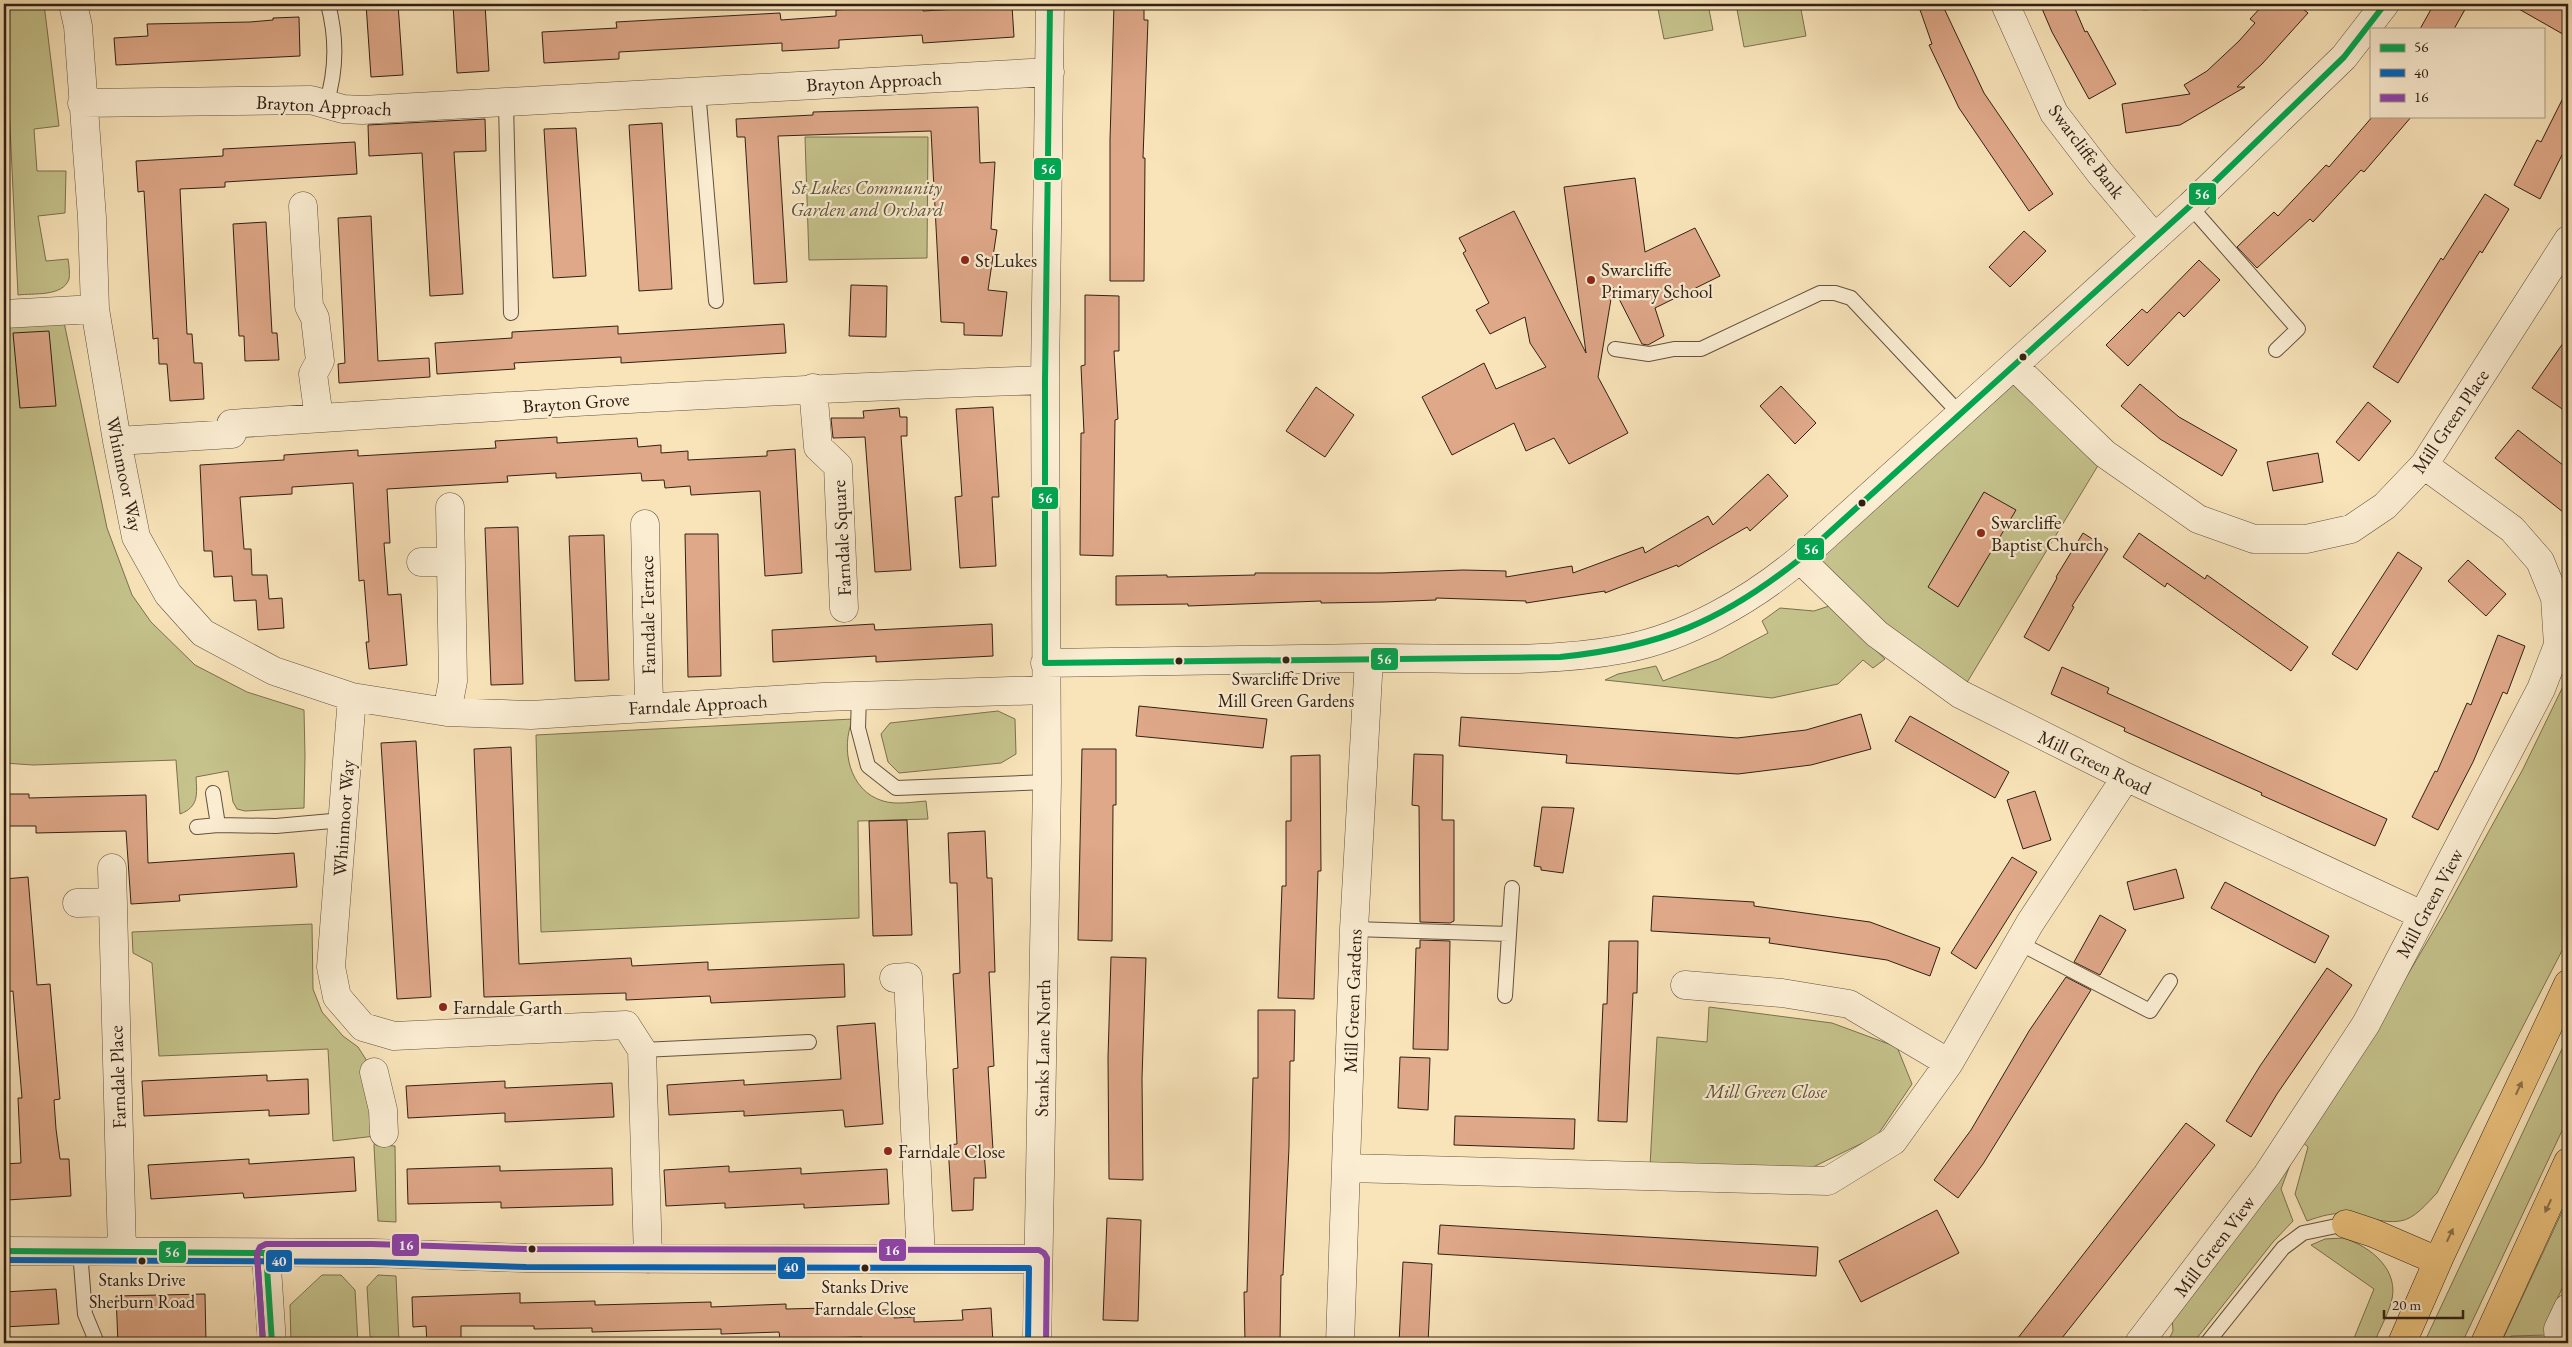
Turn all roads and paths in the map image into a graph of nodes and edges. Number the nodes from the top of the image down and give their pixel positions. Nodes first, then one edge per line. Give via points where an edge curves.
1 (73, 4) edge
2 (328, 4) edge
3 (1050, 4) edge
4 (2005, 4) edge
5 (2385, 4) edge
6 (1050, 72) junction
7 (698, 90) junction
8 (82, 104) junction
9 (326, 104) junction
10 (506, 104) junction
11 (303, 206) dead end
12 (2190, 206) junction
13 (2155, 238) junction
14 (2568, 240) edge
15 (716, 301) dead end
16 (95, 309) junction
17 (511, 313) dead end
18 (4, 314) edge
19 (1615, 349) dead end
20 (2276, 350) dead end
21 (2014, 366) junction
22 (1046, 380) junction
23 (813, 388) junction
24 (1961, 415) junction
25 (319, 418) junction
26 (117, 441) junction
27 (2424, 464) junction
28 (450, 507) dead end
29 (645, 524) dead end
30 (1800, 559) junction
31 (421, 562) dead end
32 (450, 562) junction
33 (844, 608) dead end
34 (1369, 658) junction
35 (1045, 663) junction
36 (1045, 690) junction
37 (859, 696) junction
38 (352, 697) junction
39 (649, 706) junction
40 (447, 712) junction
41 (2126, 778) junction
42 (1047, 782) junction
43 (213, 793) dead end
44 (343, 820) junction
45 (218, 826) junction
46 (197, 827) dead end
47 (112, 868) dead end
48 (1512, 888) dead end
49 (113, 902) junction
50 (76, 903) dead end
51 (2422, 915) junction
52 (1354, 929) junction
53 (1509, 934) junction
54 (2019, 943) junction
55 (894, 978) dead end
56 (2170, 981) dead end
57 (2568, 984) edge
58 (1685, 985) dead end
59 (1505, 996) dead end
60 (809, 1042) dead end
61 (642, 1050) junction
62 (1949, 1063) junction
63 (374, 1072) dead end
64 (384, 1133) dead end
65 (2568, 1162) edge
66 (1348, 1168) junction
67 (2346, 1224) joint
68 (4, 1251) edge
69 (80, 1251) junction
70 (122, 1251) junction
71 (266, 1253) junction
72 (648, 1258) junction
73 (921, 1259) junction
74 (1038, 1259) junction
75 (2438, 1261) junction
76 (2568, 1308) edge
77 (97, 1343) edge
78 (272, 1343) edge
79 (1037, 1343) edge
80 (1340, 1343) edge
81 (2139, 1343) edge
82 (2207, 1343) edge
83 (2402, 1343) edge
84 (2484, 1343) edge
85 (2559, 1343) edge

1 - 8 street, Whinmoor Way via 78,26
2 - 9 lane via 335,52 334,80
3 - 6 street, Stanks Lane North
4 - 13 street, Swarcliffe Bank via 2054,113
5 - 12 street via 2338,63
6 - 7 street, Brayton Approach
6 - 22 street, Stanks Lane North
7 - 10 street, Brayton Approach
7 - 15 lane
8 - 9 street, Brayton Approach via 310,100
8 - 16 street, Whinmoor Way via 92,218
9 - 10 street, Brayton Approach via 362,110
10 - 17 lane
11 - 25 street via 309,306 315,318 320,361 313,374
12 - 13 street
12 - 20 lane via 2298,329
13 - 21 street
14 - 27 street, Mill Green Place
16 - 18 street
16 - 26 street, Whinmoor Way
19 - 24 lane via 1649,354 1674,348 1700,348 1820,294 1835,293 1851,298
21 - 24 street
21 - 27 street, Mill Green Place via 2105,454 2198,519 2254,539 2306,539 2351,529 2385,506
22 - 23 street, Brayton Grove
22 - 35 street, Stanks Lane North
23 - 25 street, Brayton Grove
23 - 33 street, Farndale Square via 818,447 838,466
24 - 30 street
25 - 26 street, Brayton Grove via 231,424 232,434
26 - 38 street, Whinmoor Way via 136,537 168,594 204,633 274,671
27 - 51 street, Mill Green View via 2512,529 2540,561 2555,598 2558,645 2540,689
28 - 32 street
29 - 39 street, Farndale Terrace
30 - 34 street via 1782,575 1730,608 1666,637 1624,648 1534,658
30 - 41 street, Mill Green Road via 1877,634 1960,694
31 - 32 street
32 - 40 street via 453,681
34 - 35 street
34 - 52 street, Mill Green Gardens
35 - 36 street, Stanks Lane North
36 - 37 street, Farndale Approach
36 - 42 street, Stanks Lane North
37 - 39 street, Farndale Approach
37 - 42 lane via 858,728 868,766 896,788
38 - 40 street, Farndale Approach
38 - 44 street, Whinmoor Way
39 - 40 street, Farndale Approach via 530,715
41 - 51 street, Mill Green Road
41 - 54 street
42 - 74 street, Stanks Lane North
43 - 45 lane
44 - 45 lane via 276,826
44 - 61 street, Whinmoor Way via 331,967 337,997 364,1027 394,1036 626,1025
45 - 46 lane
47 - 49 street, Farndale Place
48 - 53 lane
49 - 50 street
49 - 70 street, Farndale Place
51 - 81 street, Mill Green View via 2366,1024 2286,1148
52 - 53 lane
52 - 66 street, Mill Green Gardens
53 - 59 lane
54 - 56 lane via 2150,1011
54 - 62 street
55 - 73 street via 908,977
75 -> 57 highway
58 - 62 street via 1782,993 1849,1004
60 - 61 lane
61 - 72 street
62 - 66 street via 1893,1140 1828,1181
63 - 64 street via 383,1110
65 -> 84 highway
66 - 80 street, Mill Green Gardens
67 - 75 highway via 2373,1232
67 - 82 lane via 2303,1233 2283,1248
68 - 69 street
69 - 70 street
69 - 77 lane via 85,1314
70 - 71 street
71 - 72 street
71 - 78 street
72 - 73 street
73 - 74 street
74 - 79 street, Stanks Lane North
75 - 83 highway
76 - 85 street via 2558,1329

